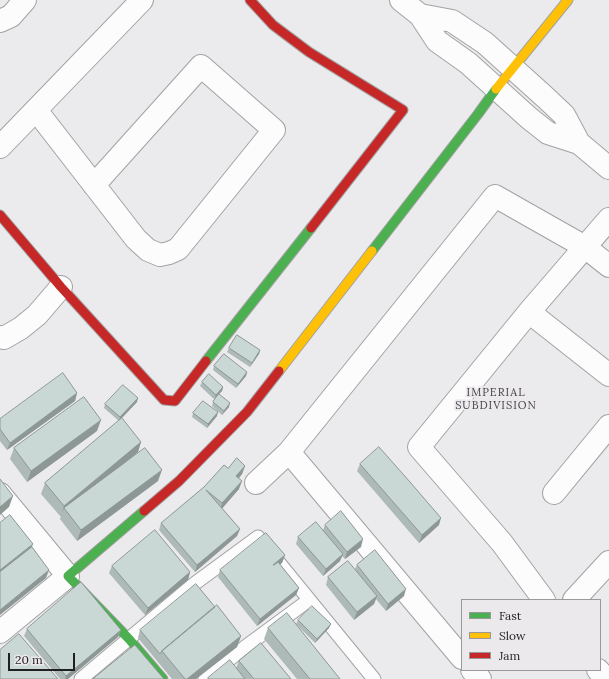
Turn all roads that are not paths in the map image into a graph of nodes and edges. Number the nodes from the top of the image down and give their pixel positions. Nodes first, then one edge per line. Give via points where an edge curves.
1 (25, 0) edge
2 (142, 0) edge
3 (250, 0) edge
4 (401, 0) edge
5 (568, 0) edge
6 (420, 15) junction
7 (0, 21) edge
8 (513, 68) junction
9 (497, 88) junction
10 (36, 110) junction
11 (579, 143) junction
12 (0, 147) edge
13 (609, 168) edge
14 (94, 185) junction
15 (0, 215) edge
16 (609, 219) edge
17 (585, 247) junction
18 (609, 266) edge
19 (61, 287) junction
20 (529, 312) junction
21 (0, 337) edge
22 (609, 375) edge
23 (609, 426) edge
24 (288, 452) junction
25 (256, 483) dead end
26 (554, 493) dead end
27 (3, 505) edge
28 (609, 562) edge
29 (68, 576) junction
30 (194, 584) junction
31 (203, 595) edge
32 (543, 599) edge
33 (575, 599) edge
34 (309, 600) junction
35 (0, 632) edge
36 (236, 635) edge
37 (129, 639) junction
38 (245, 647) junction
39 (461, 657) edge
40 (254, 658) edge
41 (473, 671) edge
42 (599, 671) edge
43 (81, 679) edge
44 (162, 679) edge
45 (205, 679) edge
46 (374, 679) edge
47 (480, 679) edge
48 (606, 679) edge

1 - 7 street via 11,16
2 - 10 street
3 - 19 street via 273,25 309,52 403,110 175,401 164,400
4 - 6 street
5 - 8 street
6 - 8 street via 452,21 485,43
6 - 9 street via 437,41
8 - 9 street
8 - 11 street via 564,115
9 - 11 street via 548,133
9 - 29 street via 247,412 180,481
10 - 12 street
10 - 14 street
11 - 13 street
14 - 14 street via 201,66 274,130 178,248 169,253 160,255 148,250 136,239
15 - 19 street
16 - 17 street
17 - 18 street
17 - 20 street
17 - 24 street via 495,196
19 - 21 street via 37,315 21,328 4,338
20 - 22 street
20 - 32 street via 420,447 502,543
23 - 26 street
24 - 25 street
24 - 39 street
27 - 29 street
28 - 33 street
29 - 35 street
29 - 37 street
30 - 31 lane
30 - 34 lane via 258,536
30 - 37 lane
34 - 38 lane
34 - 46 lane
36 - 38 lane
37 - 43 lane
37 - 44 street
38 - 40 lane
38 - 45 lane
41 - 47 street
42 - 48 street

